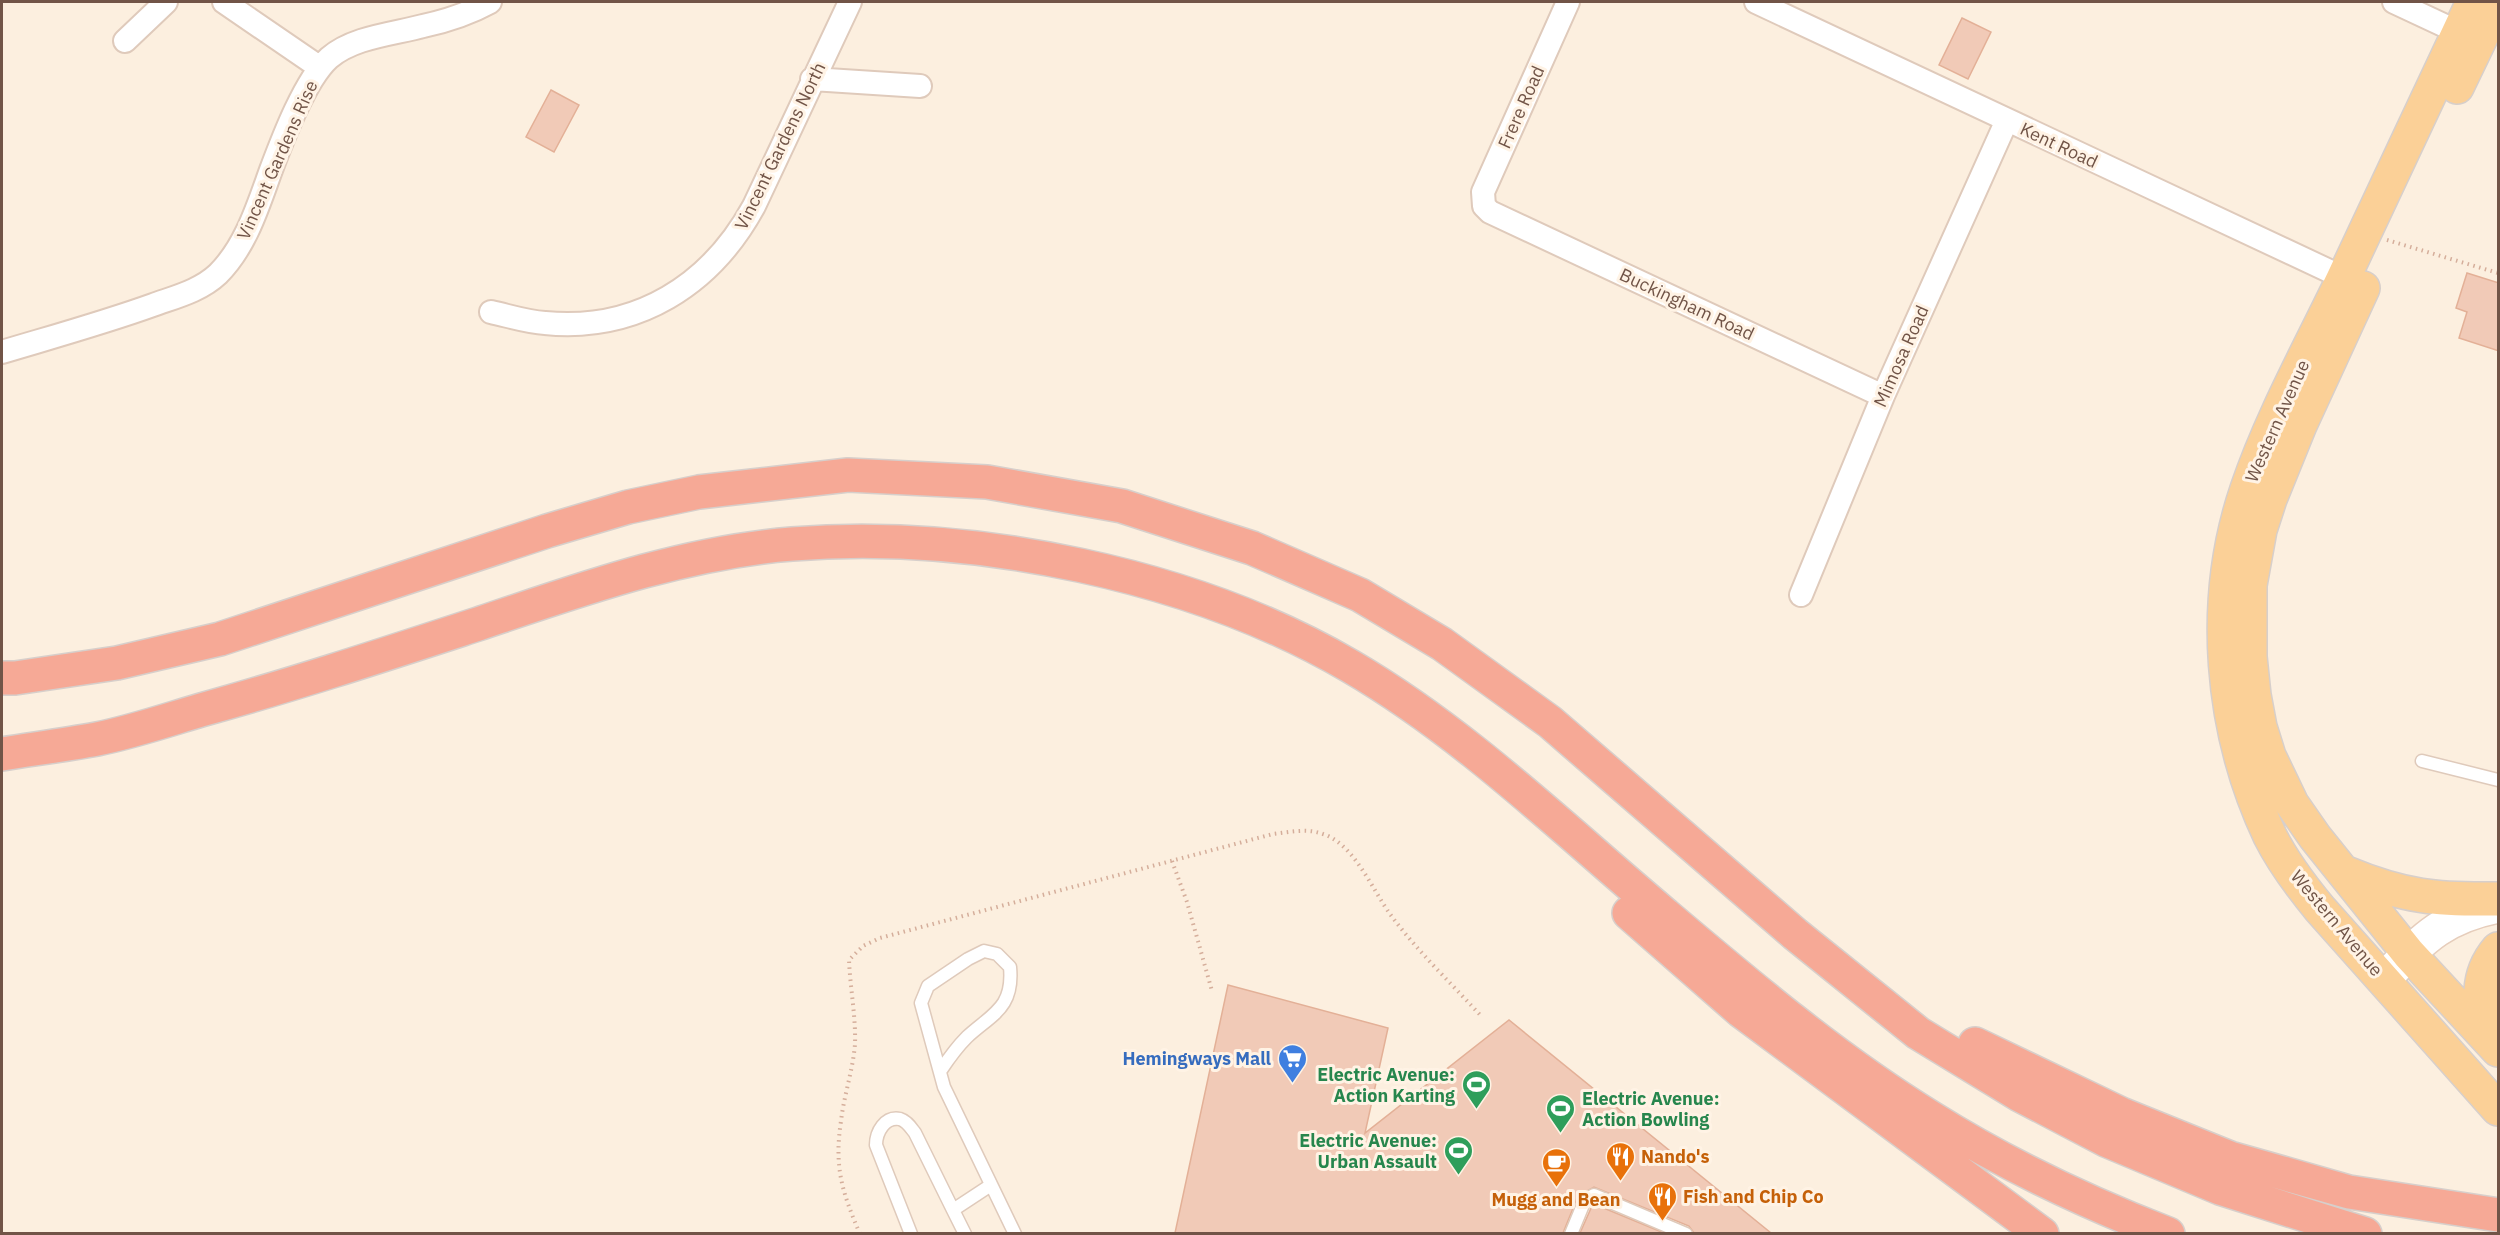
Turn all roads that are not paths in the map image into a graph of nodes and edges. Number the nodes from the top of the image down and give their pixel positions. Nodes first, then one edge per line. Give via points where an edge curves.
1 (166, 2) edge
2 (224, 2) edge
3 (490, 2) edge
4 (850, 2) edge
5 (1568, 2) edge
6 (1756, 2) edge
7 (2394, 2) edge
8 (2472, 2) edge
9 (2498, 2) edge
10 (2469, 37) junction
11 (125, 41) dead end
12 (319, 68) junction
13 (812, 79) junction
14 (920, 86) dead end
15 (2007, 120) junction
16 (1490, 212) joint
17 (2353, 283) junction
18 (491, 312) dead end
19 (2, 352) edge
20 (1883, 396) junction
21 (1800, 595) dead end
22 (1311, 644) junction
23 (2, 678) edge
24 (2, 754) edge
25 (2422, 761) dead end
26 (2499, 780) edge
27 (2345, 872) junction
28 (2499, 899) edge
29 (2499, 906) edge
30 (1795, 934) junction
31 (2499, 949) edge
32 (2409, 954) junction
33 (2384, 979) junction
34 (2493, 1043) edge
35 (941, 1070) junction
36 (2499, 1110) edge
37 (991, 1185) junction
38 (953, 1210) junction
39 (2499, 1215) edge
40 (911, 1233) edge
41 (965, 1233) edge
42 (1015, 1233) edge
43 (1571, 1233) edge
44 (1686, 1233) edge
45 (2042, 1233) edge
46 (2168, 1233) edge
47 (2365, 1233) edge

1 - 11 street
2 - 12 street
3 - 12 street, Vincent Gardens Rise via 446,20 369,39 332,56
4 - 13 street, Vincent Gardens North
5 - 16 street, Frere Road via 1483,192 1484,206
6 - 15 street, Kent Road
7 - 10 street
8 - 10 main road, Western Avenue
9 - 10 main road, Western Avenue
10 - 17 main road, Western Avenue
10 - 17 main road, Western Avenue via 2384,239
12 - 19 street, Vincent Gardens Rise via 273,163 252,220 232,258 217,275 194,291
13 - 14 street
13 - 18 street, Vincent Gardens North via 741,230 701,276 671,298 635,314 595,323 545,323
15 - 17 street, Kent Road
15 - 20 street, Mimosa Road
16 - 20 street, Buckingham Road
17 - 27 main road, Western Avenue via 2270,499 2254,556 2249,634 2254,696 2269,756 2292,804
17 - 33 main road, Western Avenue via 2268,432 2247,490 2235,528 2227,577 2224,651 2240,748 2271,836 2295,879
20 - 21 street, Mimosa Road
22 - 24 highway via 1225,608 1118,572 1023,554 941,545 853,540 785,544 694,559 616,578 303,682 100,739
22 - 45 highway via 1502,802 1740,1011
22 - 46 highway via 1356,669 1448,731 1752,988 1863,1072 1930,1118 2014,1165 2104,1209
23 - 30 highway via 117,663 220,639 548,531 628,507 699,492 848,475 987,482 1122,506 1252,548 1360,595 1442,644 1550,722
25 - 26 lane
27 - 28 main road via 2424,898
27 - 32 main road, Western Avenue
29 - 32 main road via 2466,913 2438,928
30 - 39 highway via 1920,1016 2132,1119 2230,1158 2349,1192
30 - 47 highway via 1918,1034 2018,1094 2108,1141 2220,1188
31 - 34 main road via 2484,971 2480,988 2481,1008
32 - 33 main road
32 - 34 main road, Western Avenue
33 - 36 main road, Western Avenue
35 - 35 lane via 923,1012 924,995 928,986 968,958 991,951 1010,967 1003,1007 958,1046
35 - 37 lane via 948,1095
37 - 38 lane
37 - 42 lane
38 - 40 lane via 915,1133 901,1119 892,1120 879,1130 876,1145
38 - 41 lane
43 - 44 lane via 1585,1200 1594,1195

